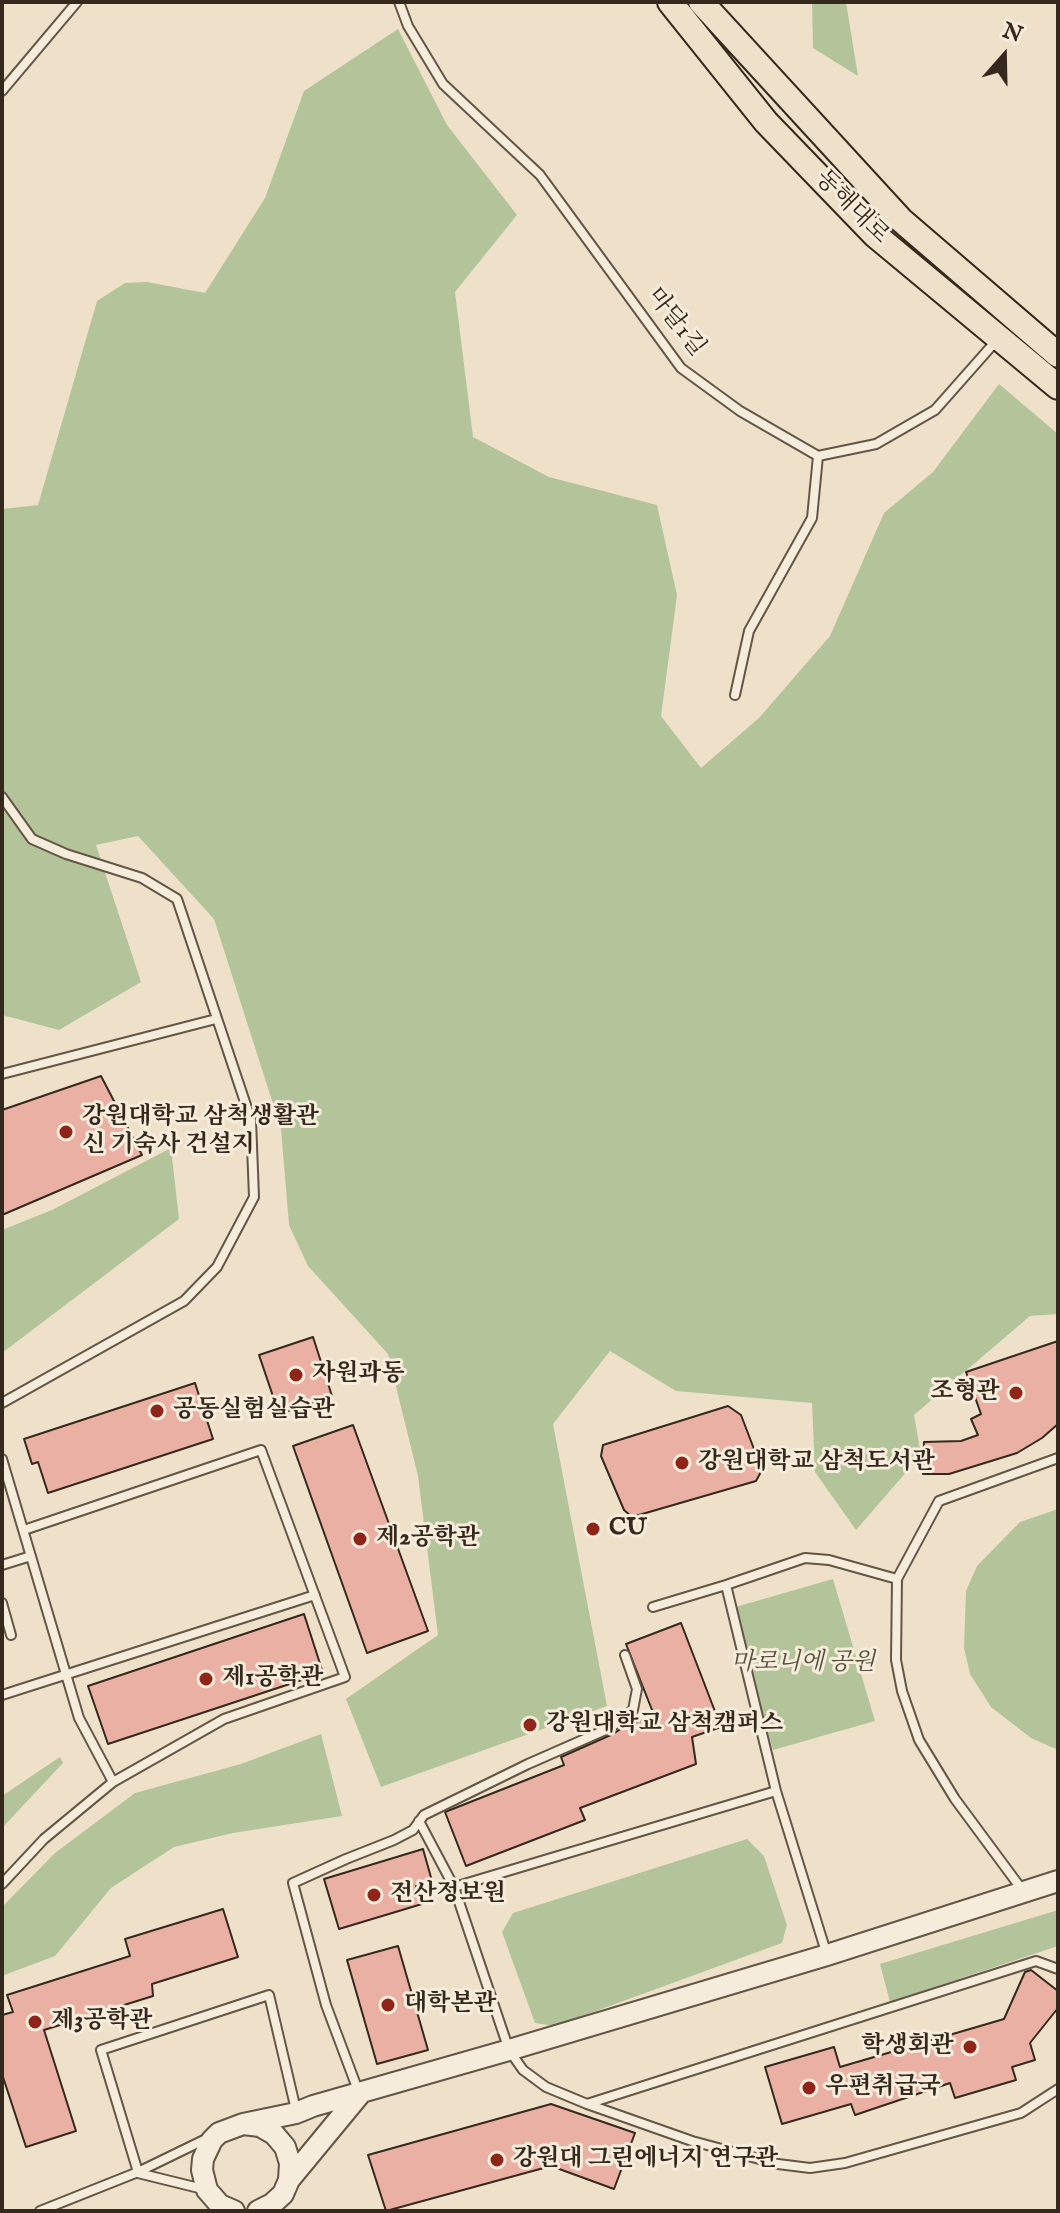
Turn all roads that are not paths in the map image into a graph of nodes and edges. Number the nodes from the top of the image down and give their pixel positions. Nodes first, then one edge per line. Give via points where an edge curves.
1 (77, 2) edge
2 (399, 2) edge
3 (670, 2) edge
4 (701, 2) edge
5 (2, 91) edge
6 (999, 338) junction
7 (1058, 355) edge
8 (1058, 387) edge
9 (818, 456) junction
10 (735, 695) dead end
11 (2, 797) edge
12 (216, 1019) junction
13 (2, 1074) edge
14 (2, 1403) edge
15 (1058, 1458) edge
16 (2, 1459) edge
17 (24, 1530) junction
18 (31, 1556) junction
19 (2, 1565) edge
20 (897, 1579) junction
21 (726, 1585) junction
22 (315, 1595) junction
23 (2, 1603) edge
24 (653, 1607) dead end
25 (11, 1635) dead end
26 (625, 1655) dead end
27 (66, 1676) junction
28 (2, 1695) edge
29 (113, 1782) junction
30 (776, 1791) junction
31 (419, 1821) junction
32 (1058, 1881) edge
33 (2, 1884) edge
34 (454, 1887) junction
35 (1023, 1892) junction
36 (827, 1955) junction
37 (1058, 1969) edge
38 (509, 2050) junction
39 (1058, 2089) edge
40 (360, 2094) junction
41 (587, 2104) junction
42 (296, 2113) junction
43 (236, 2126) junction
44 (138, 2172) junction
45 (289, 2180) junction
46 (222, 2204) edge
47 (266, 2209) edge
48 (40, 2211) edge

1 - 5 lane
2 - 9 lane, 마달1길 via 443,84 540,175 681,368 740,411
3 - 6 main road, 동해대로 via 766,122 875,235
4 - 7 main road, 동해대로 via 901,220
6 - 8 main road, 동해대로
6 - 9 lane via 935,410 876,444
9 - 10 lane via 812,518 749,631
11 - 12 lane via 32,839 142,878 177,899
12 - 13 lane
12 - 14 lane via 251,1120 254,1197 217,1267 184,1301
15 - 20 lane via 939,1501
16 - 17 lane
17 - 18 lane
17 - 22 lane via 261,1450
18 - 19 lane
18 - 27 lane
20 - 21 lane via 805,1558
20 - 35 lane via 896,1660 919,1740
21 - 24 lane
21 - 30 lane
22 - 27 lane
22 - 29 lane via 345,1677 224,1719
23 - 25 lane
26 - 31 lane via 637,1689 633,1710 622,1719
27 - 28 lane
27 - 29 lane via 79,1718
29 - 33 lane via 44,1839
30 - 34 lane
30 - 36 lane
31 - 34 lane
31 - 40 lane via 394,1840 293,1883 326,2005
32 - 35 street
34 - 38 lane
35 - 36 street
36 - 38 street
37 - 41 lane via 1036,1961
38 - 40 street
38 - 41 lane via 523,2070 546,2087
39 - 41 lane via 1021,2113 810,2168 692,2141
40 - 42 street
40 - 45 street
42 - 43 street
42 - 44 lane via 269,1995 101,2050
43 - 44 lane
43 - 45 street via 260,2126 280,2140 289,2155
43 - 46 street via 212,2140 203,2159 202,2170
44 - 46 lane
44 - 48 lane
45 - 47 street

